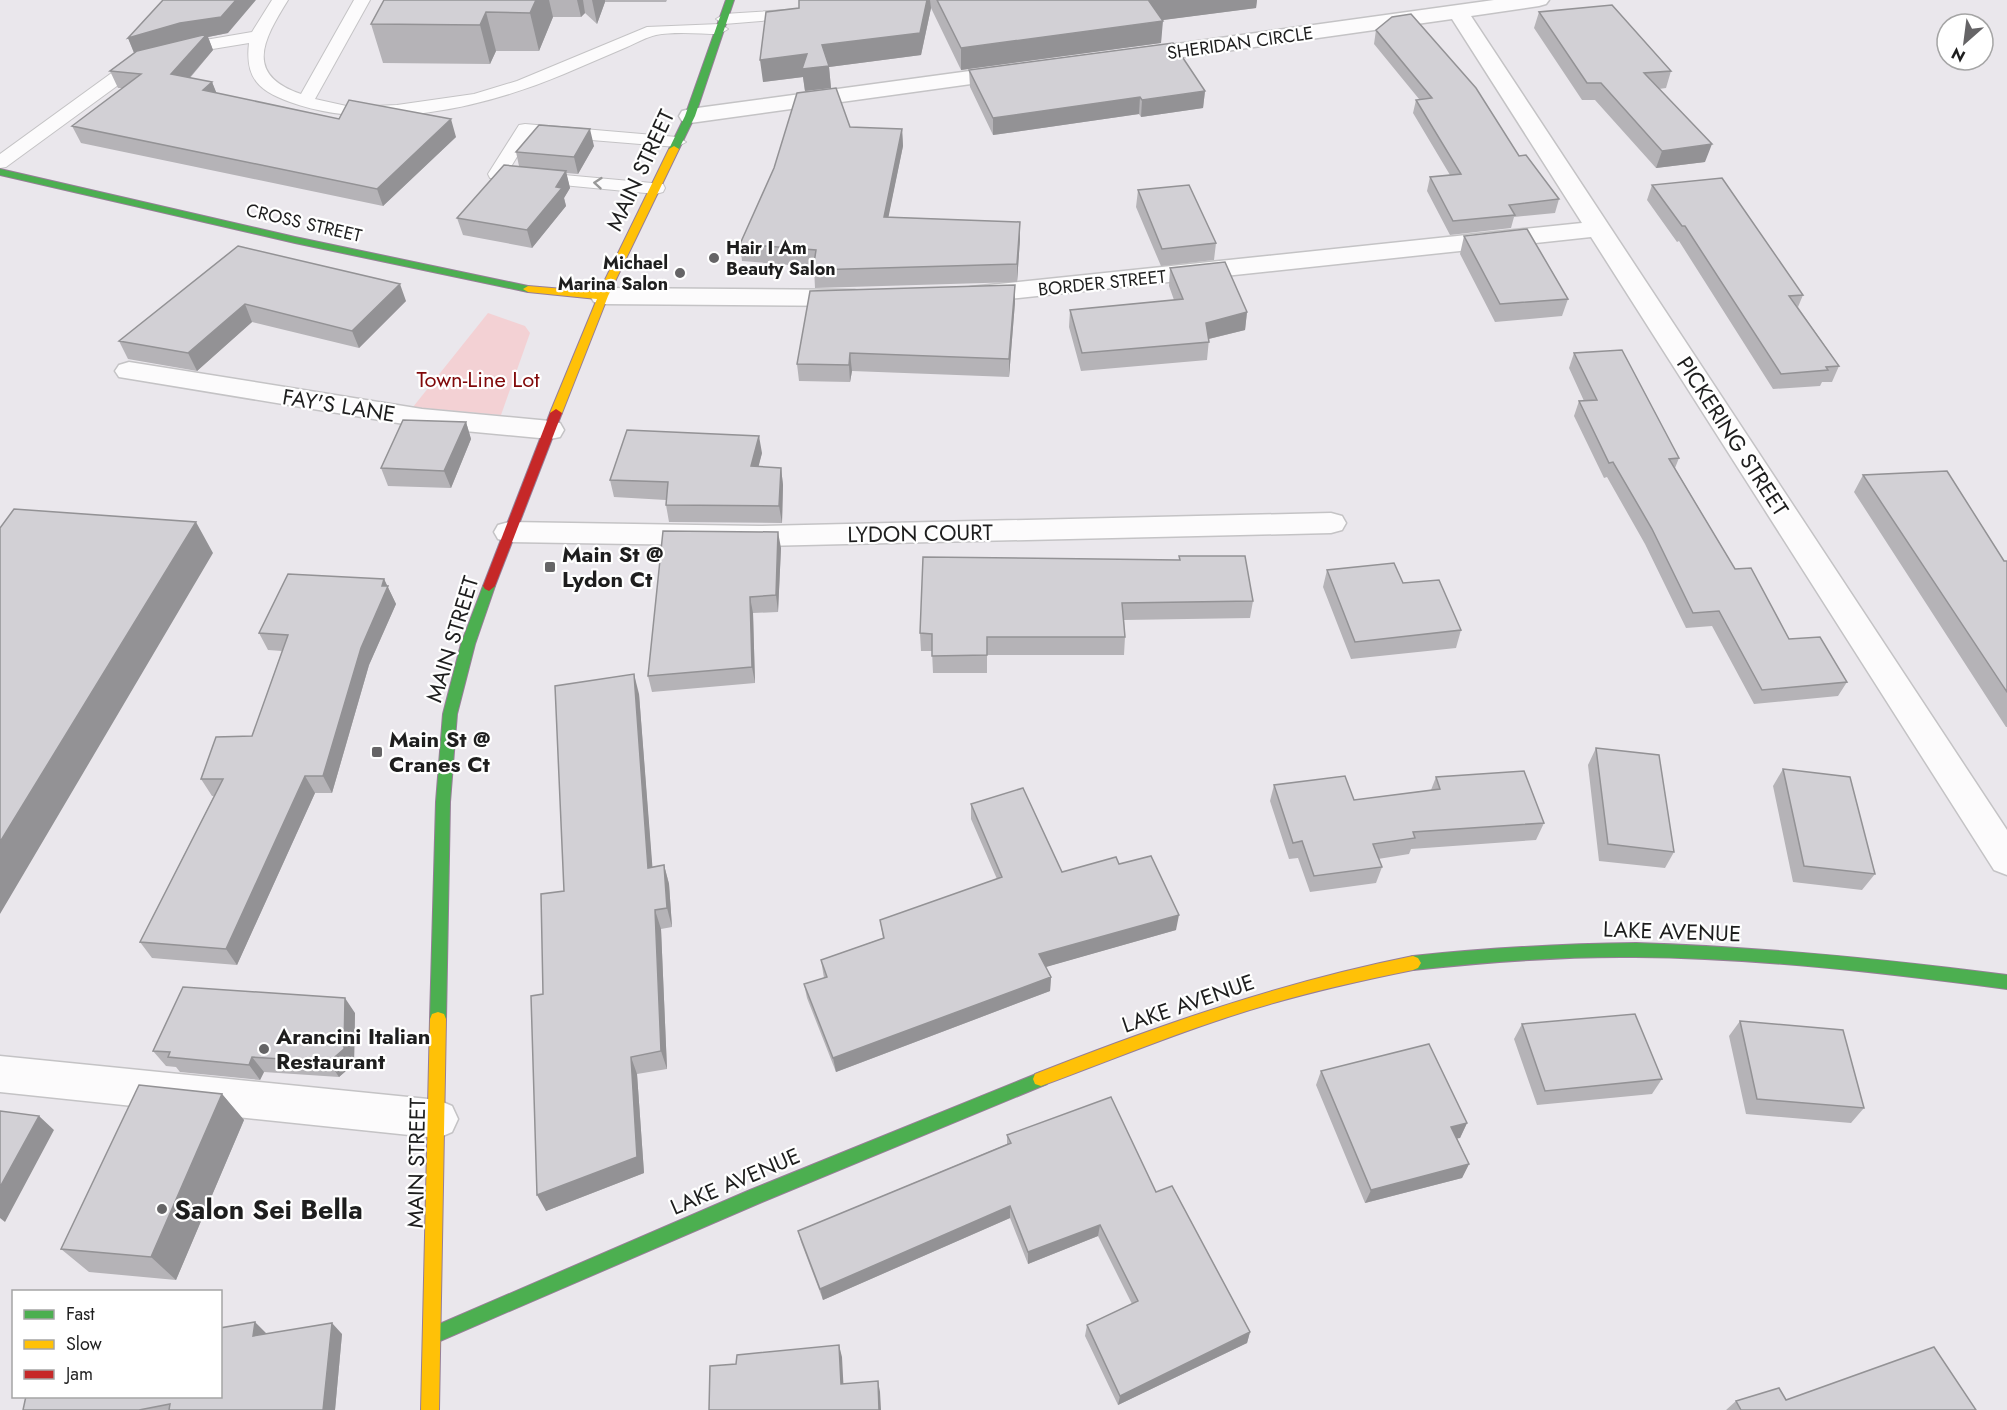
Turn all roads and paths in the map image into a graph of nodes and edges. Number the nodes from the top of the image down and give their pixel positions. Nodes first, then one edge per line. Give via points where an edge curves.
1 (280, 0) edge
2 (362, 0) edge
3 (730, 0) edge
4 (1539, 0) edge
5 (813, 12) edge
6 (1458, 12) junction
7 (722, 24) junction
8 (258, 36) junction
9 (1108, 60) edge
10 (1039, 69) edge
11 (305, 102) junction
12 (690, 116) junction
13 (677, 142) junction
14 (0, 163) edge
15 (0, 172) edge
16 (656, 188) junction
17 (1599, 229) junction
18 (603, 296) junction
19 (950, 296) edge
20 (872, 297) edge
21 (129, 371) dead end
22 (550, 430) junction
23 (1331, 523) dead end
24 (509, 532) junction
25 (2007, 860) edge
26 (2007, 982) edge
27 (0, 1074) edge
28 (438, 1119) junction
29 (434, 1335) junction
30 (430, 1410) edge

1 - 8 lane
2 - 11 lane
3 - 7 street, MAIN STREET
4 - 6 street, SHERIDAN CIRCLE
5 - 7 lane
6 - 9 street, SHERIDAN CIRCLE
6 - 17 street, PICKERING STREET
7 - 11 lane via 654,30 524,85 476,99 351,112
7 - 12 street, MAIN STREET
8 - 11 lane via 255,61 265,82 280,93
8 - 14 lane via 187,47 137,62
10 - 12 street
12 - 13 street, MAIN STREET
13 - 16 street, MAIN STREET
16 -> 13 lane via 497,174 525,129
15 - 18 street, CROSS STREET via 478,279 555,293
16 - 18 street, MAIN STREET
17 - 19 street, BORDER STREET via 1022,292
17 - 25 street, PICKERING STREET
18 - 20 street
18 - 22 street, MAIN STREET
21 - 22 street, FAY'S LANE via 422,418
22 - 24 street, MAIN STREET
23 - 24 street, LYDON COURT via 759,536
24 - 28 street, MAIN STREET via 468,644 450,714 443,802
26 - 29 street, LAKE AVENUE via 1749,955 1600,948 1477,954 1343,978 1242,1005 1043,1077 725,1207
27 - 28 street
28 - 29 street, MAIN STREET
29 - 30 street, MAIN STREET

